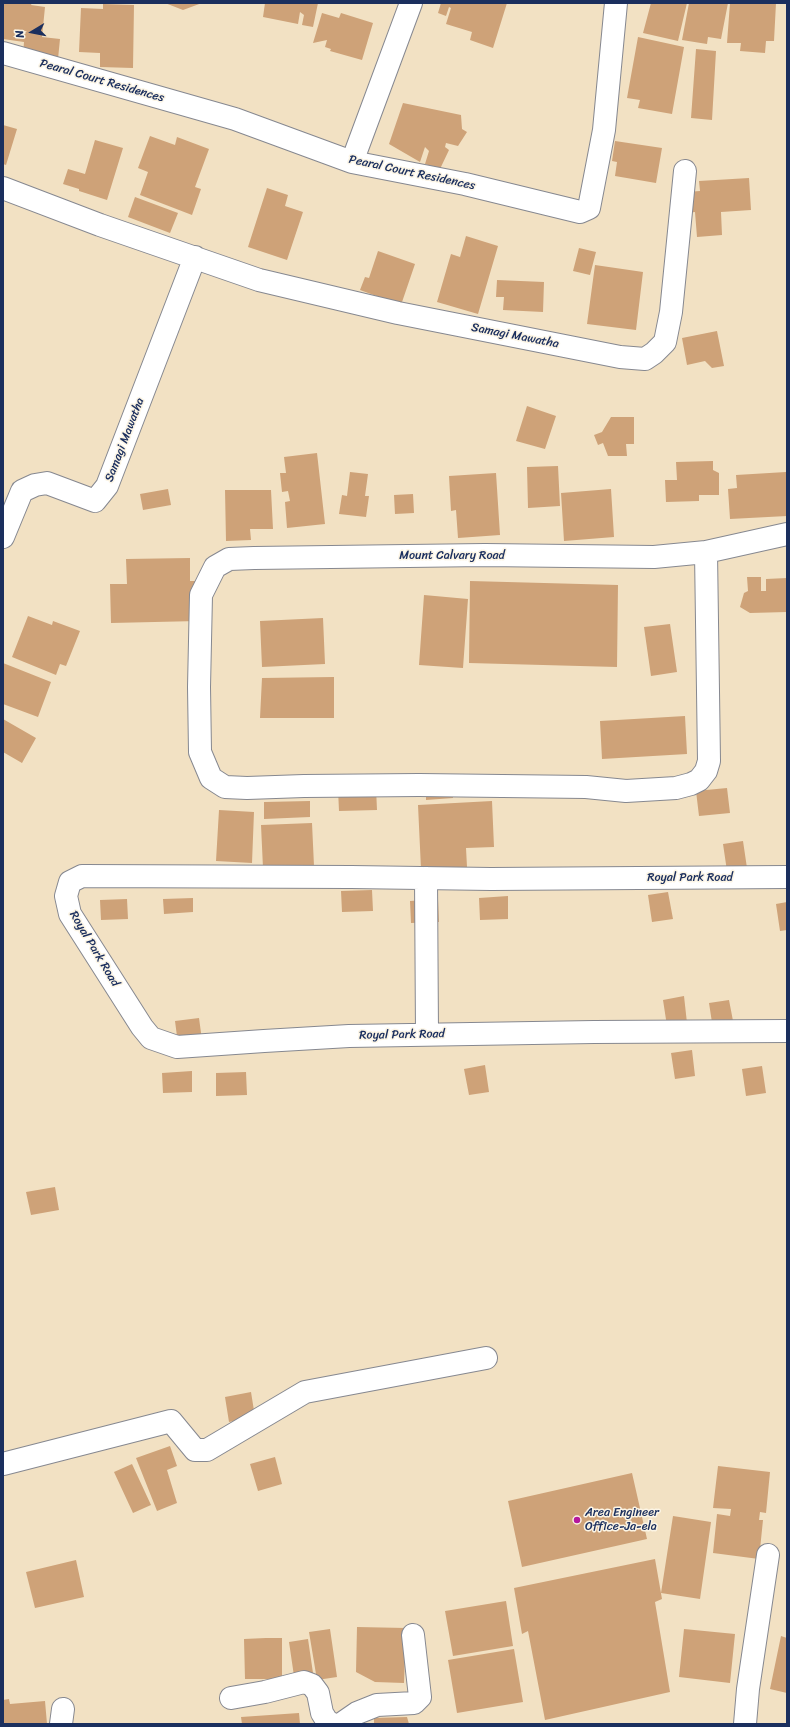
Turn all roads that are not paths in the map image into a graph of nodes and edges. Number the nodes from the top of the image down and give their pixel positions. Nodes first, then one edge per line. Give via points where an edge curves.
1 (411, 3) edge
2 (616, 3) edge
3 (10, 55) edge
4 (352, 162) junction
5 (686, 171) dead end
6 (3, 188) edge
7 (195, 257) junction
8 (787, 534) edge
9 (3, 537) edge
10 (706, 552) junction
11 (787, 877) edge
12 (426, 878) junction
13 (787, 1031) edge
14 (427, 1034) junction
15 (486, 1358) dead end
16 (3, 1464) edge
17 (768, 1555) dead end
18 (413, 1635) dead end
19 (231, 1698) dead end
20 (352, 1720) edge
21 (332, 1724) edge
22 (745, 1724) edge

1 - 4 street
2 - 4 street, Pearal Court Residences via 604,130 589,208 580,212 465,184
3 - 4 street, Pearal Court Residences via 235,119
5 - 7 street, Samagi Mawatha via 671,312 665,342 645,359 620,357 398,313 259,280
6 - 7 street, Samagi Mawatha via 100,225
7 - 9 street, Samagi Mawatha via 107,486 95,501 47,483 22,491
8 - 10 street, Mount Calvary Road
10 - 10 street, Mount Calvary Road via 654,557 230,559 215,567 201,595 200,752 211,778 225,787 419,785 586,787 626,791 676,788 699,780 706,771 709,761
11 - 12 street, Royal Park Road
12 - 14 street
12 - 14 street, Royal Park Road via 82,876 70,882 66,896 70,914 151,1038 178,1047
13 - 14 street, Royal Park Road
15 - 16 street via 305,1392 207,1450 195,1450 172,1421
17 - 22 street
18 - 20 street via 420,1697 414,1702 377,1705
19 - 21 street via 304,1682 312,1685 318,1693 322,1713

